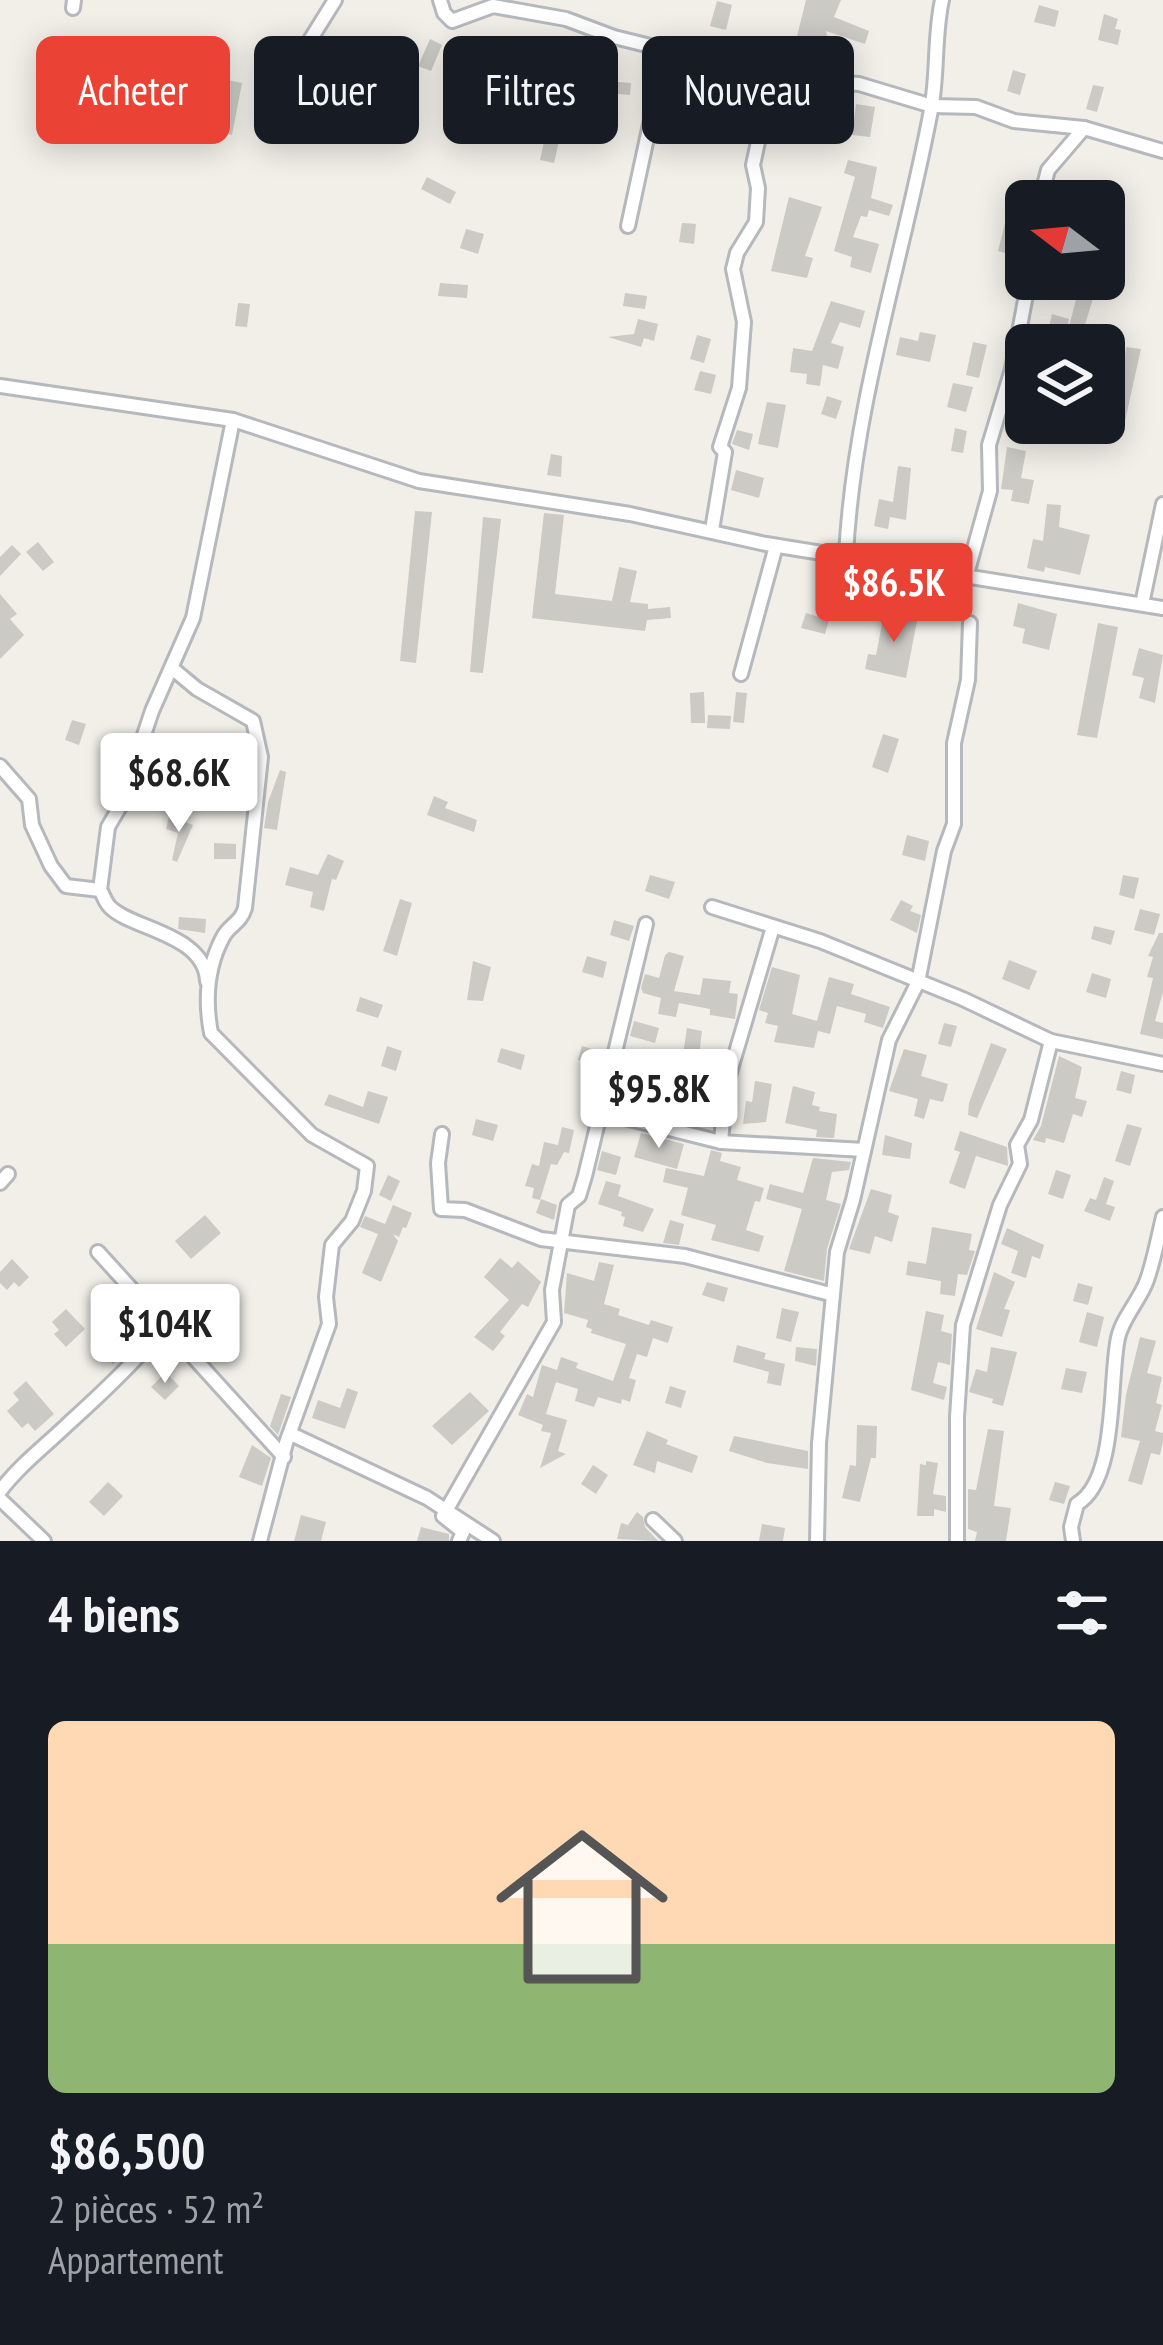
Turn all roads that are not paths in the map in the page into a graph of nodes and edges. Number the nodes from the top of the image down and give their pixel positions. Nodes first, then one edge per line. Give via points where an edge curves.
1 (335, 0) edge
2 (440, 0) edge
3 (942, 0) edge
4 (313, 36) edge
5 (642, 44) edge
6 (854, 84) edge
7 (932, 106) junction
8 (1084, 128) junction
9 (646, 144) edge
10 (758, 144) edge
11 (1163, 151) edge
12 (1045, 180) edge
13 (628, 226) dead end
14 (1025, 300) edge
15 (0, 386) edge
16 (233, 420) junction
17 (1163, 504) edge
18 (712, 530) junction
19 (776, 546) junction
20 (847, 555) junction
21 (967, 574) junction
22 (1142, 604) junction
23 (1163, 608) edge
24 (970, 623) dead end
25 (173, 669) junction
26 (741, 674) dead end
27 (0, 766) edge
28 (100, 890) junction
29 (712, 907) dead end
30 (646, 924) dead end
31 (773, 927) junction
32 (207, 982) junction
33 (919, 982) junction
34 (1051, 1041) junction
35 (1163, 1064) edge
36 (601, 1112) junction
37 (442, 1134) dead end
38 (721, 1142) junction
39 (863, 1150) junction
40 (1163, 1217) edge
41 (560, 1240) junction
42 (98, 1252) dead end
43 (830, 1294) junction
44 (186, 1298) dead end
45 (165, 1328) junction
46 (290, 1434) junction
47 (284, 1457) junction
48 (0, 1495) edge
49 (446, 1510) junction
50 (653, 1520) dead end
51 (44, 1541) edge
52 (260, 1541) edge
53 (459, 1541) edge
54 (493, 1541) edge
55 (675, 1541) edge
56 (818, 1541) edge
57 (957, 1541) edge
58 (1073, 1541) edge

1 - 4 street
2 - 5 street via 452,21 493,6
3 - 7 street
6 - 7 street
7 - 8 street
7 - 20 street via 869,373
8 - 11 street
8 - 12 street
9 - 13 street
10 - 18 street via 756,222 733,268 744,313 739,388 719,446 725,452
14 - 21 street
15 - 16 street
16 - 18 street via 419,481
16 - 25 street via 203,578
17 - 22 street
18 - 19 street
19 - 20 street
19 - 26 street
20 - 21 street
21 - 22 street
22 - 23 street
24 - 33 street via 954,743 954,824
25 - 28 street via 152,711 135,781 108,827
25 - 32 street via 253,722 261,757 242,921 224,933
27 - 28 street via 29,800 32,825 67,886
28 - 32 street via 111,909 190,949
29 - 31 street
30 - 36 street
31 - 33 street
31 - 38 street via 726,1086
32 - 46 street via 214,1040 312,1135 367,1166 352,1220 332,1246 328,1324
33 - 34 street
33 - 39 street via 889,1040
34 - 35 street
34 - 57 street via 1017,1145 1020,1164 963,1325
36 - 38 street
36 - 41 street
37 - 41 street via 441,1209
38 - 39 street
39 - 43 street
40 - 58 street via 1147,1281 1119,1330 1101,1466 1089,1497 1077,1504
41 - 43 street via 685,1256
41 - 49 street via 554,1322
42 - 45 street
43 - 56 street
44 - 45 street
45 - 47 street
45 - 48 street via 21,1464
46 - 47 street
46 - 49 street
47 - 52 street
48 - 51 street
49 - 53 street via 442,1516 463,1532
49 - 54 street
50 - 55 street

